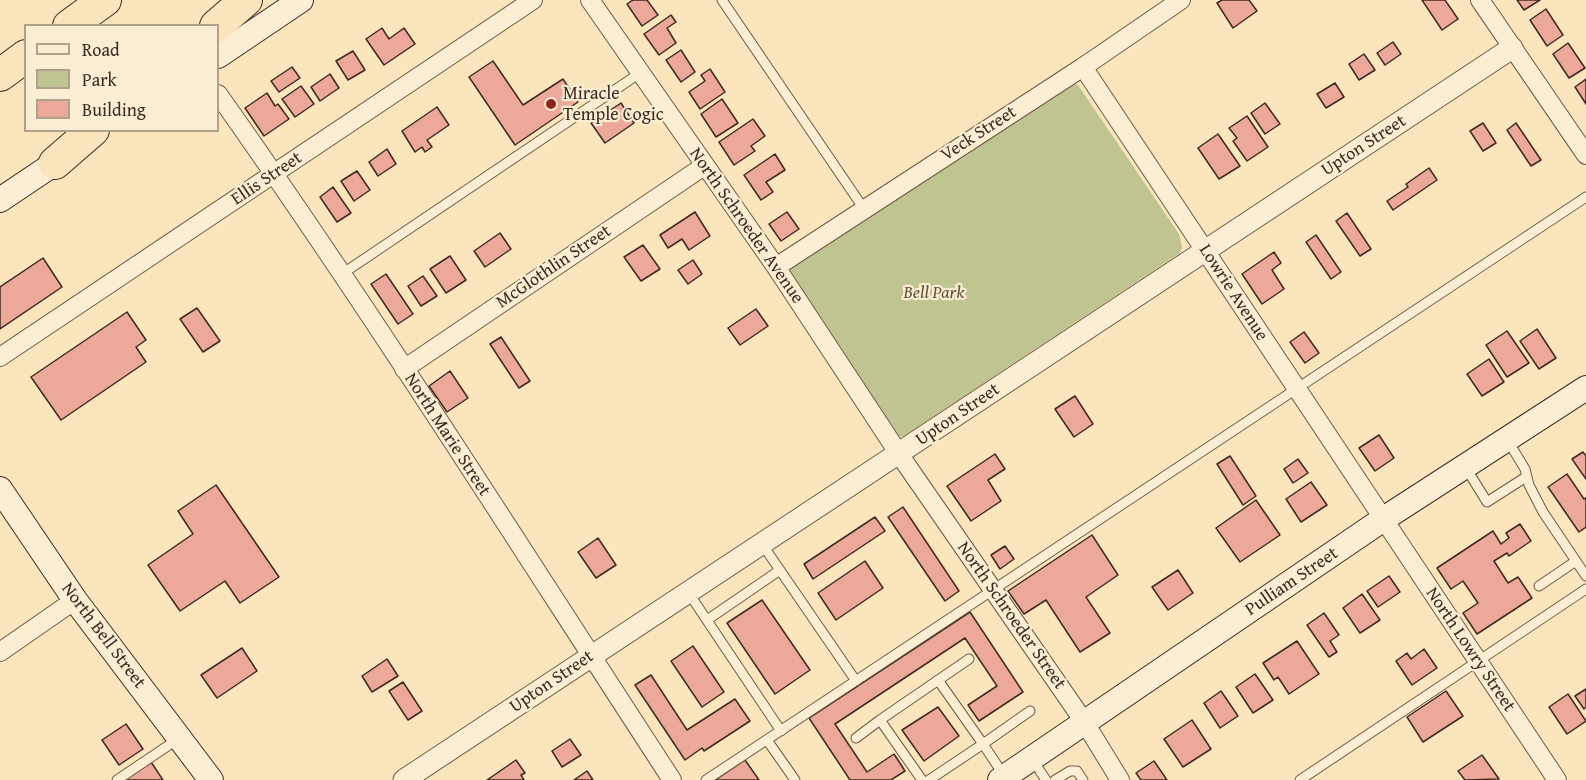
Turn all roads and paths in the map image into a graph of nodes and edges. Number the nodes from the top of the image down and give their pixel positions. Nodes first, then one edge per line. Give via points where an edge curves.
1 (105, 0) edge
2 (246, 0) edge
3 (301, 0) edge
4 (533, 0) edge
5 (590, 0) edge
6 (722, 0) edge
7 (1181, 0) edge
8 (1480, 0) edge
9 (72, 24) edge
10 (218, 24) edge
11 (1512, 48) junction
12 (219, 55) edge
13 (24, 57) edge
14 (1083, 67) junction
15 (640, 72) junction
16 (0, 75) edge
17 (219, 95) edge
18 (91, 132) edge
19 (102, 132) edge
20 (1586, 154) edge
21 (55, 163) junction
22 (704, 166) junction
23 (275, 174) junction
24 (1586, 197) edge
25 (0, 200) edge
26 (864, 210) junction
27 (1206, 250) junction
28 (776, 267) junction
29 (342, 274) junction
30 (0, 357) edge
31 (404, 369) junction
32 (1586, 388) edge
33 (1297, 389) junction
34 (1507, 439) junction
35 (899, 454) junction
36 (1465, 466) junction
37 (1526, 477) junction
38 (0, 489) edge
39 (1383, 520) junction
40 (762, 544) junction
41 (1576, 561) junction
42 (780, 570) junction
43 (1586, 576) edge
44 (1539, 586) dead end
45 (1586, 589) edge
46 (993, 590) junction
47 (688, 592) junction
48 (75, 600) junction
49 (707, 620) junction
50 (0, 652) edge
51 (591, 656) junction
52 (969, 659) dead end
53 (1477, 661) junction
54 (938, 680) junction
55 (856, 681) junction
56 (1030, 711) dead end
57 (880, 720) junction
58 (1085, 723) junction
59 (781, 731) junction
60 (179, 738) junction
61 (856, 738) dead end
62 (767, 740) junction
63 (983, 744) junction
64 (1032, 759) junction
65 (1004, 779) edge
66 (1118, 779) edge
67 (117, 780) edge
68 (211, 780) edge
69 (404, 780) edge
70 (672, 780) edge
71 (706, 780) edge
72 (795, 780) edge
73 (922, 780) edge
74 (929, 780) edge
75 (1046, 780) edge
76 (1055, 780) edge
77 (1083, 780) edge
78 (1300, 780) edge
79 (1557, 780) edge

1 - 9 highway
2 - 10 highway
3 - 12 main road
4 - 23 street, Ellis Street
5 - 15 street, North Schroeder Avenue
6 - 26 lane
7 - 14 street, Veck Street
8 - 11 street
11 - 20 street
11 - 27 street, Upton Street
13 - 16 highway
14 - 26 street, Veck Street
14 - 27 street, Lowrie Avenue
15 - 22 street, North Schroeder Avenue
15 - 29 lane
17 - 23 street, North Marie Street
18 - 21 highway
19 - 21 main road
21 - 25 main road
22 - 28 street, North Schroeder Avenue
22 - 31 street, McGlothlin Street
23 - 29 street, North Marie Street
23 - 30 street, Ellis Street
24 - 33 lane
26 - 28 street, Veck Street
27 - 33 street, Lowrie Avenue
27 - 35 street, Upton Street
28 - 35 street, North Schroeder Avenue
29 - 31 street, North Marie Street
31 - 51 street, North Marie Street
32 - 34 main road, Pulliam Street
33 - 39 street, Lowrie Avenue
33 - 46 lane
34 - 36 main road, Pulliam Street
34 - 37 lane
35 - 40 street, Upton Street
35 - 46 street, North Schroeder Street
36 - 37 lane via 1487,502
36 - 39 main road, Pulliam Street
37 - 41 lane via 1543,512
38 - 48 main road, North Bell Street
39 - 53 street, North Lowry Street
39 - 58 main road, Pulliam Street
40 - 42 lane
40 - 47 street, Upton Street
41 - 43 lane
41 - 44 lane
42 - 49 lane
42 - 55 lane
45 - 53 lane
46 - 55 lane
46 - 58 street, North Schroeder Street
47 - 49 lane
47 - 51 street, Upton Street
48 - 50 street
48 - 60 main road, North Bell Street
49 - 59 lane
51 - 69 street, Upton Street
51 - 70 street, North Marie Street
52 - 54 lane
53 - 78 lane
53 - 79 street, North Lowry Street
54 - 57 lane
54 - 63 lane
55 - 59 lane
56 - 63 lane
57 - 61 lane
57 - 73 lane
58 - 64 main road, Pulliam Street
58 - 66 street, North Schroeder Street
59 - 62 lane
60 - 67 lane
60 - 68 main road, North Bell Street
62 - 71 lane
62 - 72 lane
63 - 65 lane
63 - 74 lane
64 - 65 main road, Pulliam Street
64 - 75 lane
76 - 77 lane via 1070,771 1077,771

